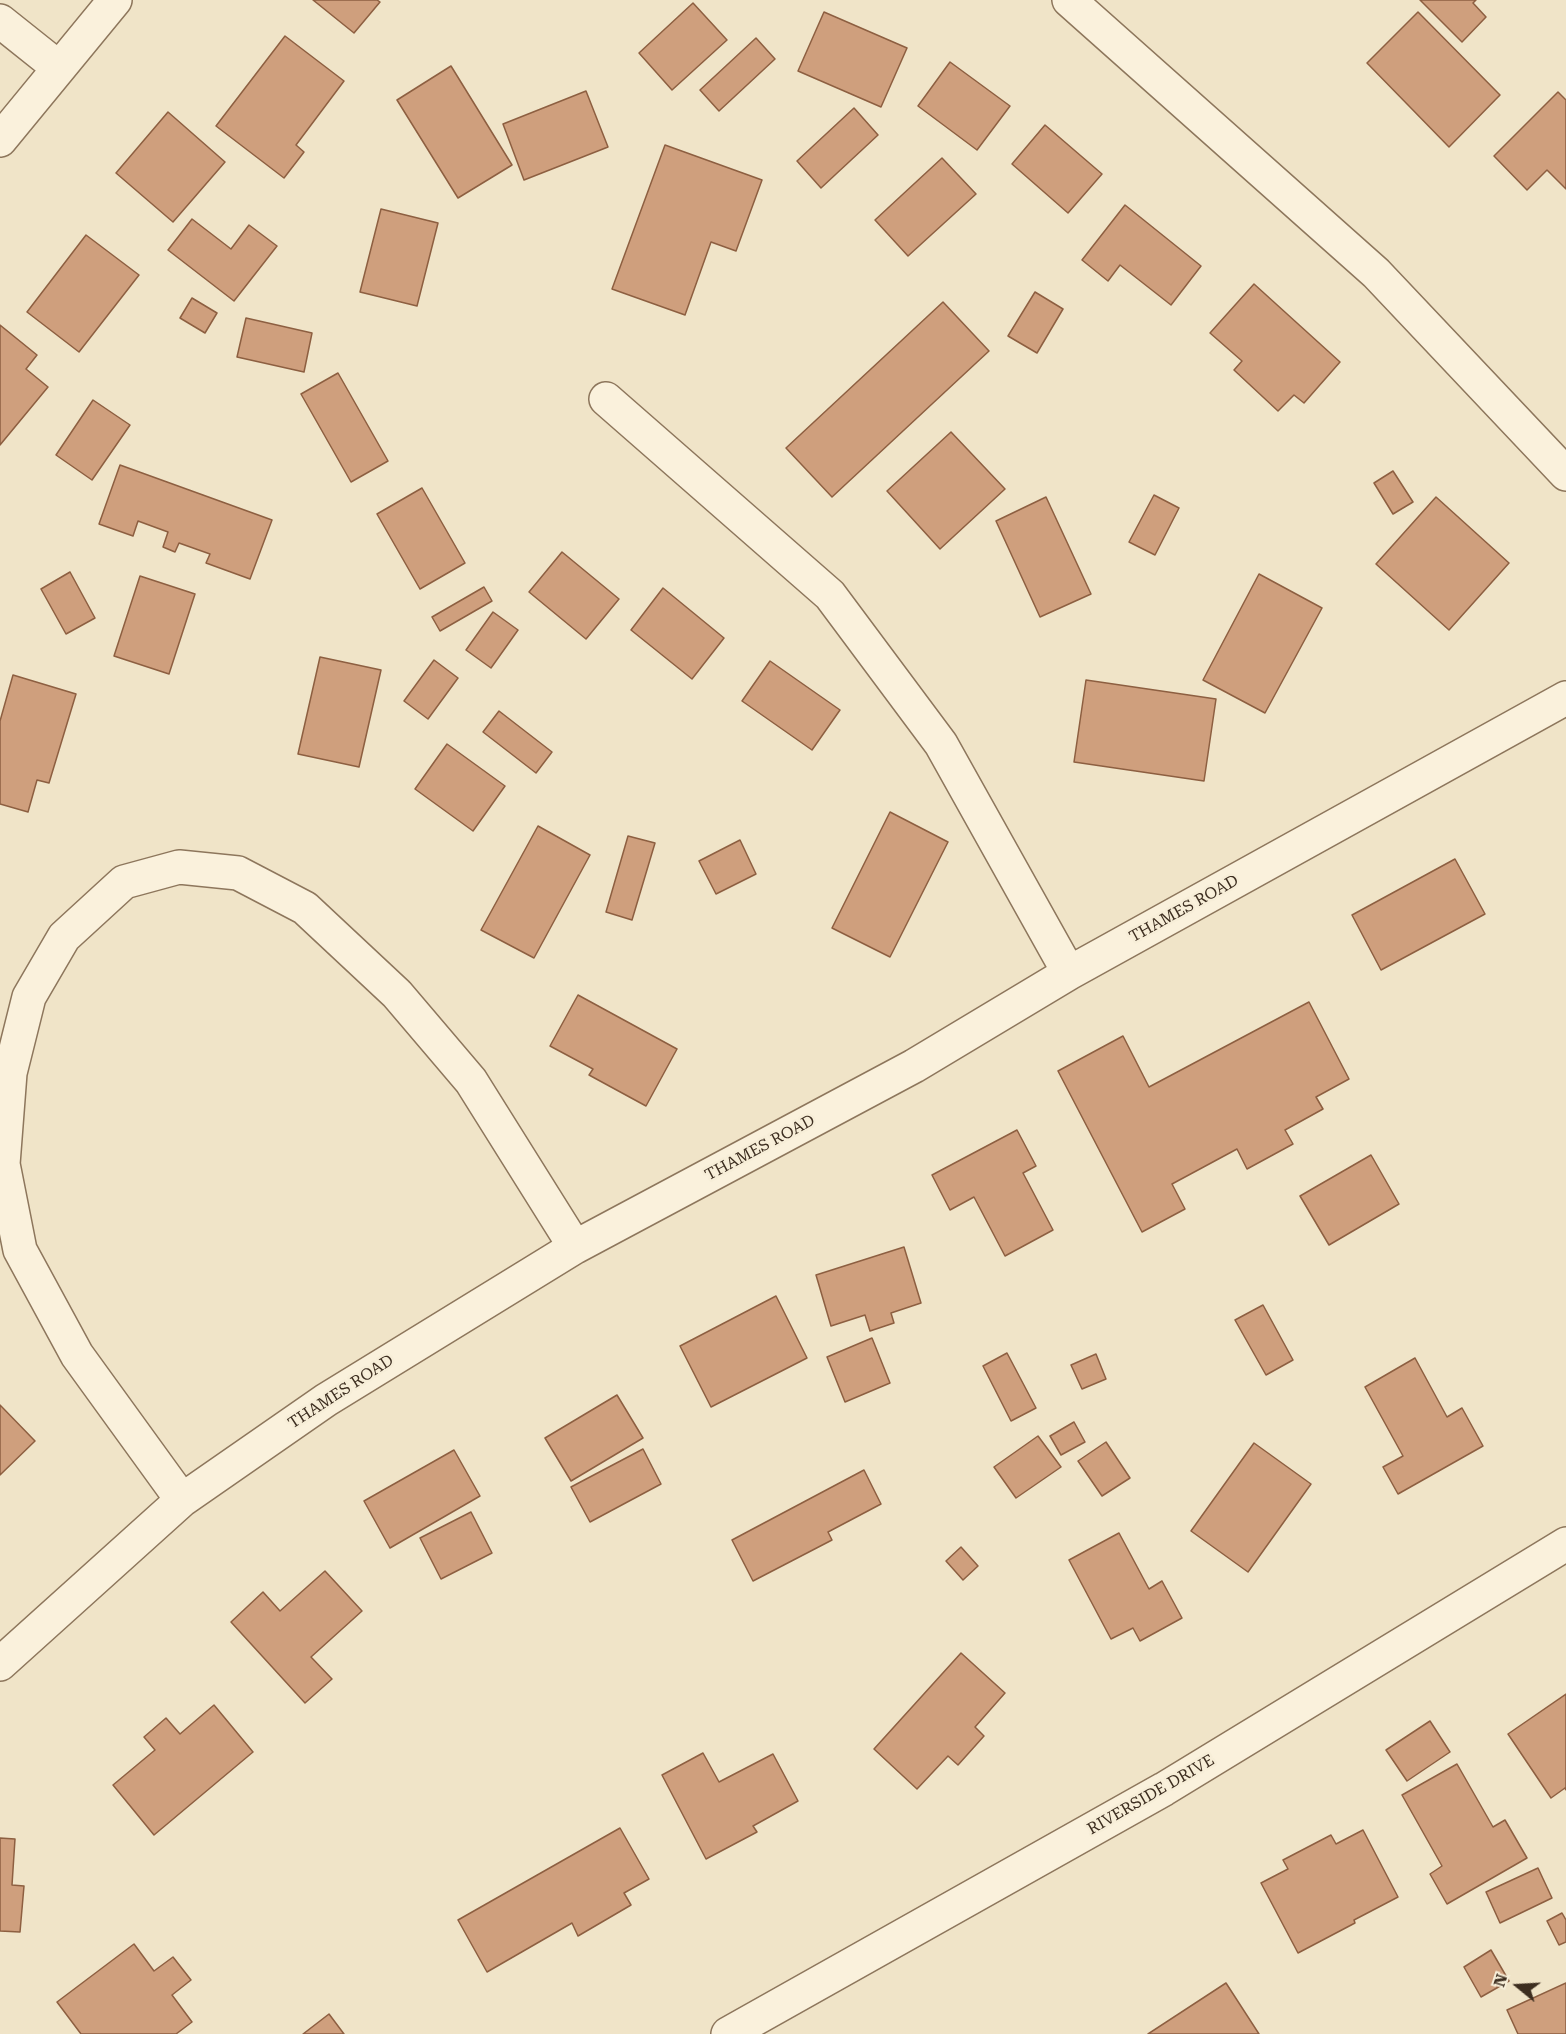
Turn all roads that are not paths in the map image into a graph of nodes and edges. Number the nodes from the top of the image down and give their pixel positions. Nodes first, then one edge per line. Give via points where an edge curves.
1 (115, 0) edge
2 (1070, 0) edge
3 (0, 21) edge
4 (59, 68) junction
5 (0, 140) edge
6 (606, 399) dead end
7 (1566, 474) edge
8 (1566, 698) edge
9 (1069, 973) junction
10 (575, 1247) junction
11 (182, 1500) junction
12 (1566, 1544) edge
13 (0, 1664) edge
14 (728, 2034) edge

1 - 4 street
2 - 7 street via 1376,273
3 - 4 street
4 - 5 street
6 - 9 street via 830,595 940,744
8 - 9 street, THAMES ROAD
9 - 10 street, THAMES ROAD via 914,1066
10 - 11 street, THAMES ROAD via 326,1400
10 - 11 street via 471,1081 397,994 305,908 238,873 179,867 124,882 64,937 29,998 10,1073 3,1164 20,1250 77,1355
11 - 13 street, THAMES ROAD
12 - 14 street, RIVERSIDE DRIVE via 1164,1789

